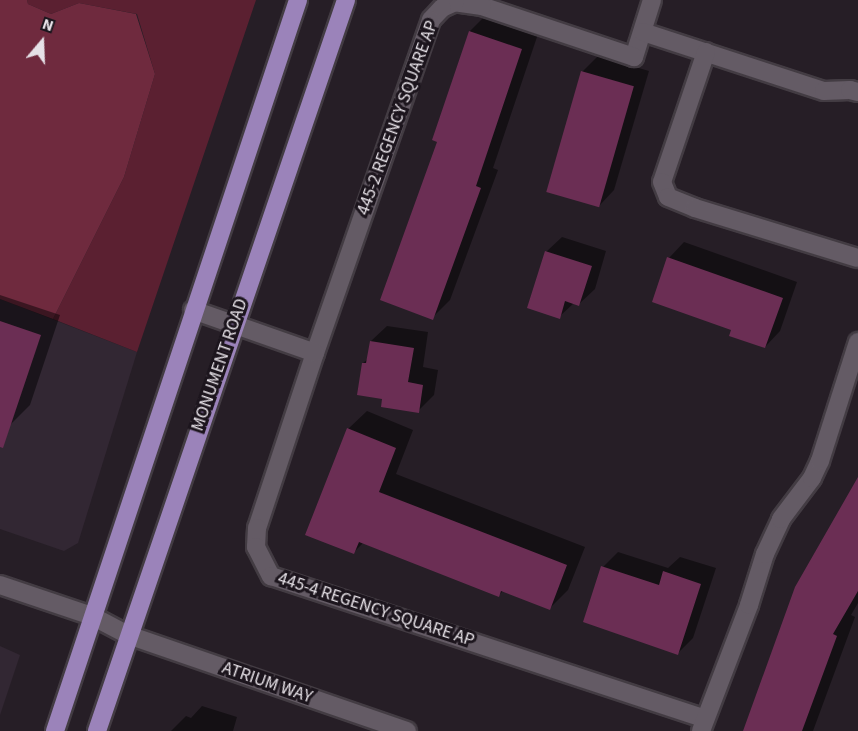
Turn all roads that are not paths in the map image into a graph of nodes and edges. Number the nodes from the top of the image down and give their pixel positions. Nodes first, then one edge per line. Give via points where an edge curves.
1 (298, 0) edge
2 (346, 0) edge
3 (652, 0) edge
4 (643, 32) junction
5 (706, 52) junction
6 (858, 92) edge
7 (858, 258) edge
8 (193, 310) junction
9 (234, 325) junction
10 (858, 342) edge
11 (315, 353) junction
12 (0, 585) edge
13 (92, 616) junction
14 (128, 635) junction
15 (703, 725) edge
16 (55, 731) edge
17 (97, 731) edge
18 (407, 731) edge

1 - 8 main road
2 - 9 main road, MONUMENT ROAD
3 - 4 street
4 - 5 street
4 - 11 street, 445-2 REGENCY SQUARE AP via 634,57 482,6 455,3 442,8 431,20
5 - 6 street via 825,91
5 - 7 street via 662,182 668,197
8 - 9 street
8 - 13 main road
9 - 11 street
9 - 14 main road, MONUMENT ROAD
10 - 15 street via 820,461 781,519 765,554
11 - 15 street, 445-4 REGENCY SQUARE AP via 257,528 256,547 271,576
12 - 13 street, ATRIUM WAY
13 - 14 street, ATRIUM WAY
13 - 16 main road
14 - 17 main road, MONUMENT ROAD
14 - 18 street, ATRIUM WAY

